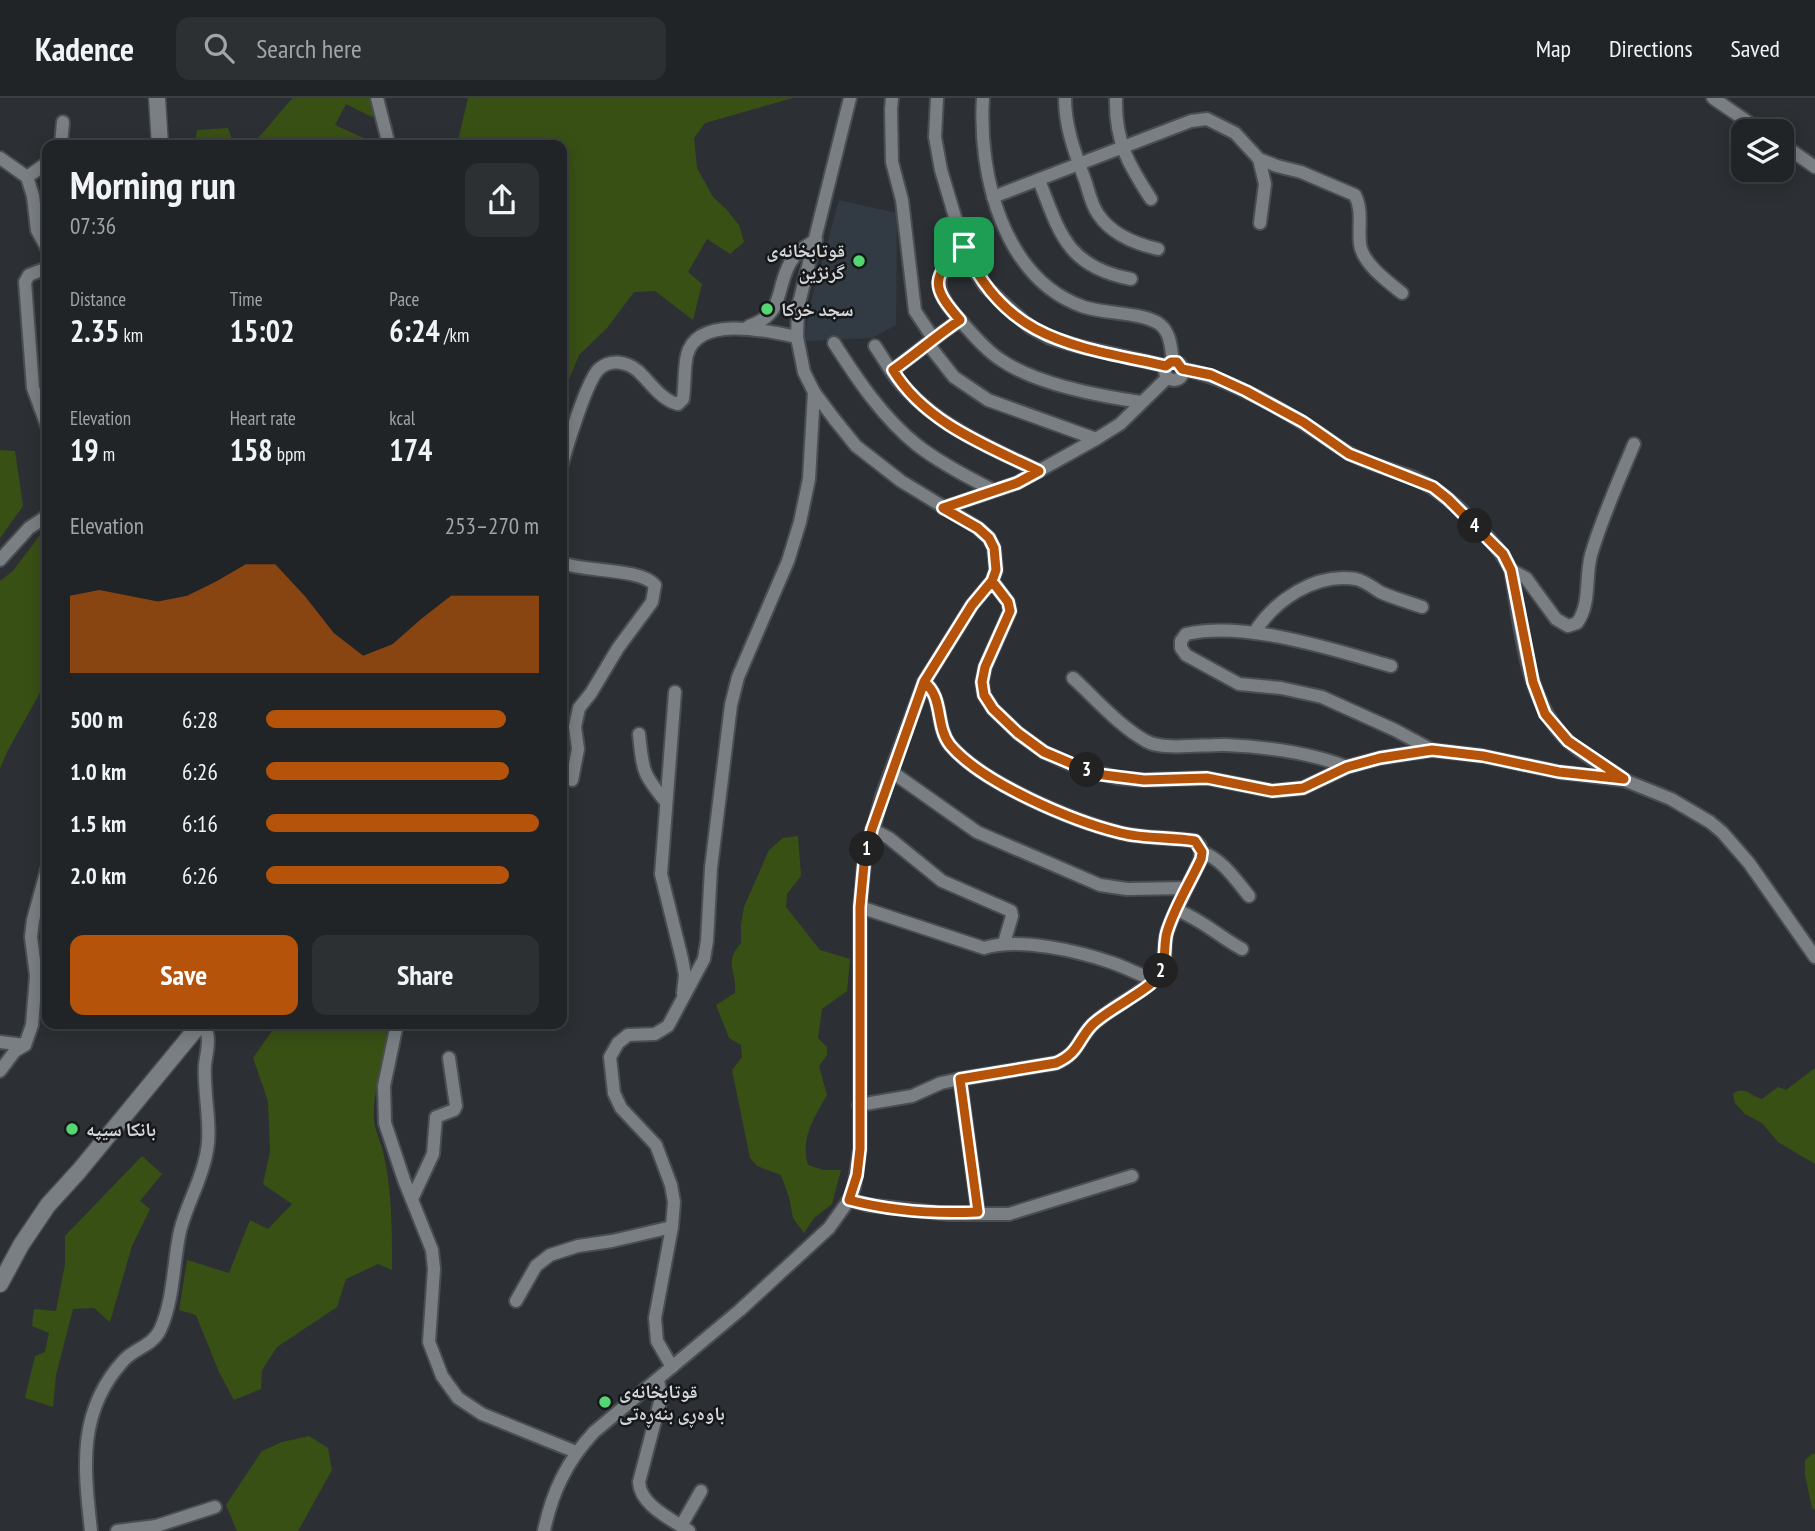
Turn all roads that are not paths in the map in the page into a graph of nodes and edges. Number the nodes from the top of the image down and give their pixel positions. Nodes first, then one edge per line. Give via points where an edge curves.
1 (157, 98) edge
2 (377, 98) edge
3 (850, 98) edge
4 (892, 98) edge
5 (937, 98) edge
6 (984, 98) edge
7 (1065, 98) edge
8 (1115, 98) edge
9 (1713, 98) edge
10 (1744, 119) edge
11 (63, 122) dead end
12 (61, 140) edge
13 (160, 140) edge
14 (388, 140) edge
15 (1121, 148) junction
16 (1794, 152) edge
17 (0, 158) edge
18 (1259, 159) junction
19 (1079, 164) junction
20 (42, 166) edge
21 (1815, 167) edge
22 (27, 177) junction
23 (1039, 180) junction
24 (993, 197) junction
25 (1151, 199) dead end
26 (1260, 223) dead end
27 (42, 239) edge
28 (816, 240) junction
29 (964, 247) junction
30 (1158, 249) dead end
31 (42, 270) edge
32 (1131, 279) dead end
33 (1402, 293) dead end
34 (960, 320) junction
35 (745, 328) junction
36 (797, 337) junction
37 (931, 341) junction
38 (834, 344) dead end
39 (875, 346) dead end
40 (1172, 369) junction
41 (893, 370) junction
42 (814, 392) junction
43 (1141, 402) junction
44 (42, 412) edge
45 (1096, 439) junction
46 (567, 444) edge
47 (1634, 444) dead end
48 (1039, 471) junction
49 (993, 490) junction
50 (943, 508) junction
51 (42, 519) edge
52 (0, 560) edge
53 (567, 565) edge
54 (1511, 570) junction
55 (992, 581) junction
56 (1422, 607) dead end
57 (1254, 633) junction
58 (1391, 666) dead end
59 (1073, 678) dead end
60 (924, 682) junction
61 (674, 692) dead end
62 (639, 734) dead end
63 (1432, 750) junction
64 (1347, 767) junction
65 (892, 772) junction
66 (1624, 779) junction
67 (572, 780) dead end
68 (666, 802) junction
69 (872, 829) junction
70 (1202, 852) junction
71 (42, 887) edge
72 (1186, 888) junction
73 (1248, 896) dead end
74 (860, 907) junction
75 (1177, 910) junction
76 (1004, 943) junction
77 (1242, 949) dead end
78 (1815, 957) edge
79 (1154, 980) junction
80 (682, 1001) junction
81 (197, 1029) edge
82 (204, 1029) edge
83 (396, 1029) edge
84 (0, 1042) edge
85 (25, 1045) junction
86 (449, 1058) dead end
87 (0, 1071) edge
88 (960, 1079) junction
89 (859, 1105) junction
90 (1132, 1176) dead end
91 (412, 1199) junction
92 (849, 1200) junction
93 (978, 1212) junction
94 (672, 1227) junction
95 (0, 1284) edge
96 (516, 1301) dead end
97 (672, 1367) junction
98 (658, 1379) junction
99 (576, 1452) junction
100 (701, 1490) dead end
101 (215, 1507) dead end
102 (685, 1528) edge
103 (90, 1531) edge
104 (98, 1531) edge
105 (117, 1531) edge
106 (544, 1531) edge

1 - 13 street
2 - 14 street
3 - 28 street
4 - 37 street via 892,162 902,200 915,312
5 - 29 street via 935,137
6 - 24 street via 983,145
7 - 19 street via 1070,141
8 - 15 street
9 - 10 street
11 - 12 street
15 - 18 street via 1200,118 1235,133
15 - 19 street
15 - 25 street
16 - 21 street
17 - 22 street
18 - 26 street via 1265,184
18 - 33 street via 1355,195 1360,204 1363,256
19 - 23 street
19 - 30 street via 1097,214 1116,232
20 - 22 street
22 - 27 street
23 - 24 street
23 - 32 street via 1065,242 1079,258 1109,274
24 - 40 street via 1018,253 1038,279 1083,307 1158,323 1168,335
28 - 35 street via 790,262 777,306
28 - 36 street via 803,282
29 - 34 street via 938,277 939,290
29 - 40 street via 985,286 1030,327 1050,338
31 - 44 street via 25,282 33,388
34 - 37 street
34 - 43 street via 999,360 1018,369 1045,381
35 - 36 street
35 - 46 street via 702,336 691,346 683,399 678,404 669,402 634,368 609,362 596,371
36 - 42 street via 804,372
37 - 41 street
37 - 45 street via 954,377 982,396
38 - 49 street via 875,401 916,444
39 - 41 street
40 - 43 street
40 - 54 street via 1211,375 1303,422 1349,454 1433,487 1503,554
41 - 48 street via 902,385 938,417
42 - 50 street via 856,446
42 - 80 street via 809,479 800,522 731,705 707,941 704,959
43 - 45 street via 1120,424
45 - 48 street
47 - 54 street via 1594,546 1585,606 1577,623 1568,626 1556,619 1526,578
48 - 49 street
49 - 50 street
50 - 55 street via 989,538 996,559
51 - 52 street
53 - 67 street via 640,577 655,585 652,602 579,708
54 - 66 street via 1533,682 1545,714 1568,741
55 - 60 street
55 - 64 street via 1010,611 985,667 984,695 1018,733 1044,752 1118,778 1207,778 1272,791 1303,788
56 - 57 street via 1355,579 1323,582 1281,601
57 - 58 street
57 - 63 street via 1199,631 1186,634 1181,648 1240,684 1322,697
59 - 64 street via 1126,727 1153,744 1280,750 1320,756
60 - 65 street
60 - 70 street via 936,698 945,737 990,776 1029,799 1092,824 1122,833 1195,841
61 - 68 street
62 - 68 street via 641,765
63 - 64 street
63 - 66 street
65 - 69 street
65 - 72 street via 977,832 1100,884 1127,890
66 - 78 street via 1671,799 1728,838
68 - 80 street via 661,874 685,975
69 - 74 street
69 - 76 street via 942,881 1011,911
70 - 72 street
70 - 73 street via 1225,867
71 - 85 street via 31,937 36,976 32,1025
72 - 75 street
74 - 76 street via 984,947
74 - 89 street
75 - 77 street via 1202,920
75 - 79 street via 1164,942 1163,966
76 - 79 street via 1099,959
79 - 88 street via 1090,1027 1068,1058
80 - 94 street via 663,1030 628,1035 610,1057 614,1093 621,1108 656,1145 665,1165 674,1202
81 - 95 street via 48,1205
82 - 103 street via 207,1153 181,1228 160,1329 149,1344 126,1357 108,1380 87,1433 84,1452
83 - 91 street via 384,1086 385,1123
84 - 85 street
85 - 87 street
86 - 91 street via 456,1106 436,1117 433,1154
88 - 89 street via 894,1101
88 - 93 street
89 - 92 street via 860,1149
90 - 93 street via 1009,1214
91 - 99 street via 432,1250 429,1342 442,1376 458,1398 482,1414
92 - 93 street via 936,1213
92 - 97 street via 829,1228
94 - 96 street via 550,1255 536,1266
94 - 97 street via 655,1318 657,1340
97 - 98 street
98 - 99 street
98 - 102 street via 661,1398 639,1490 652,1506
99 - 106 street via 549,1507
100 - 102 street
101 - 105 street via 156,1526
103 - 104 street

